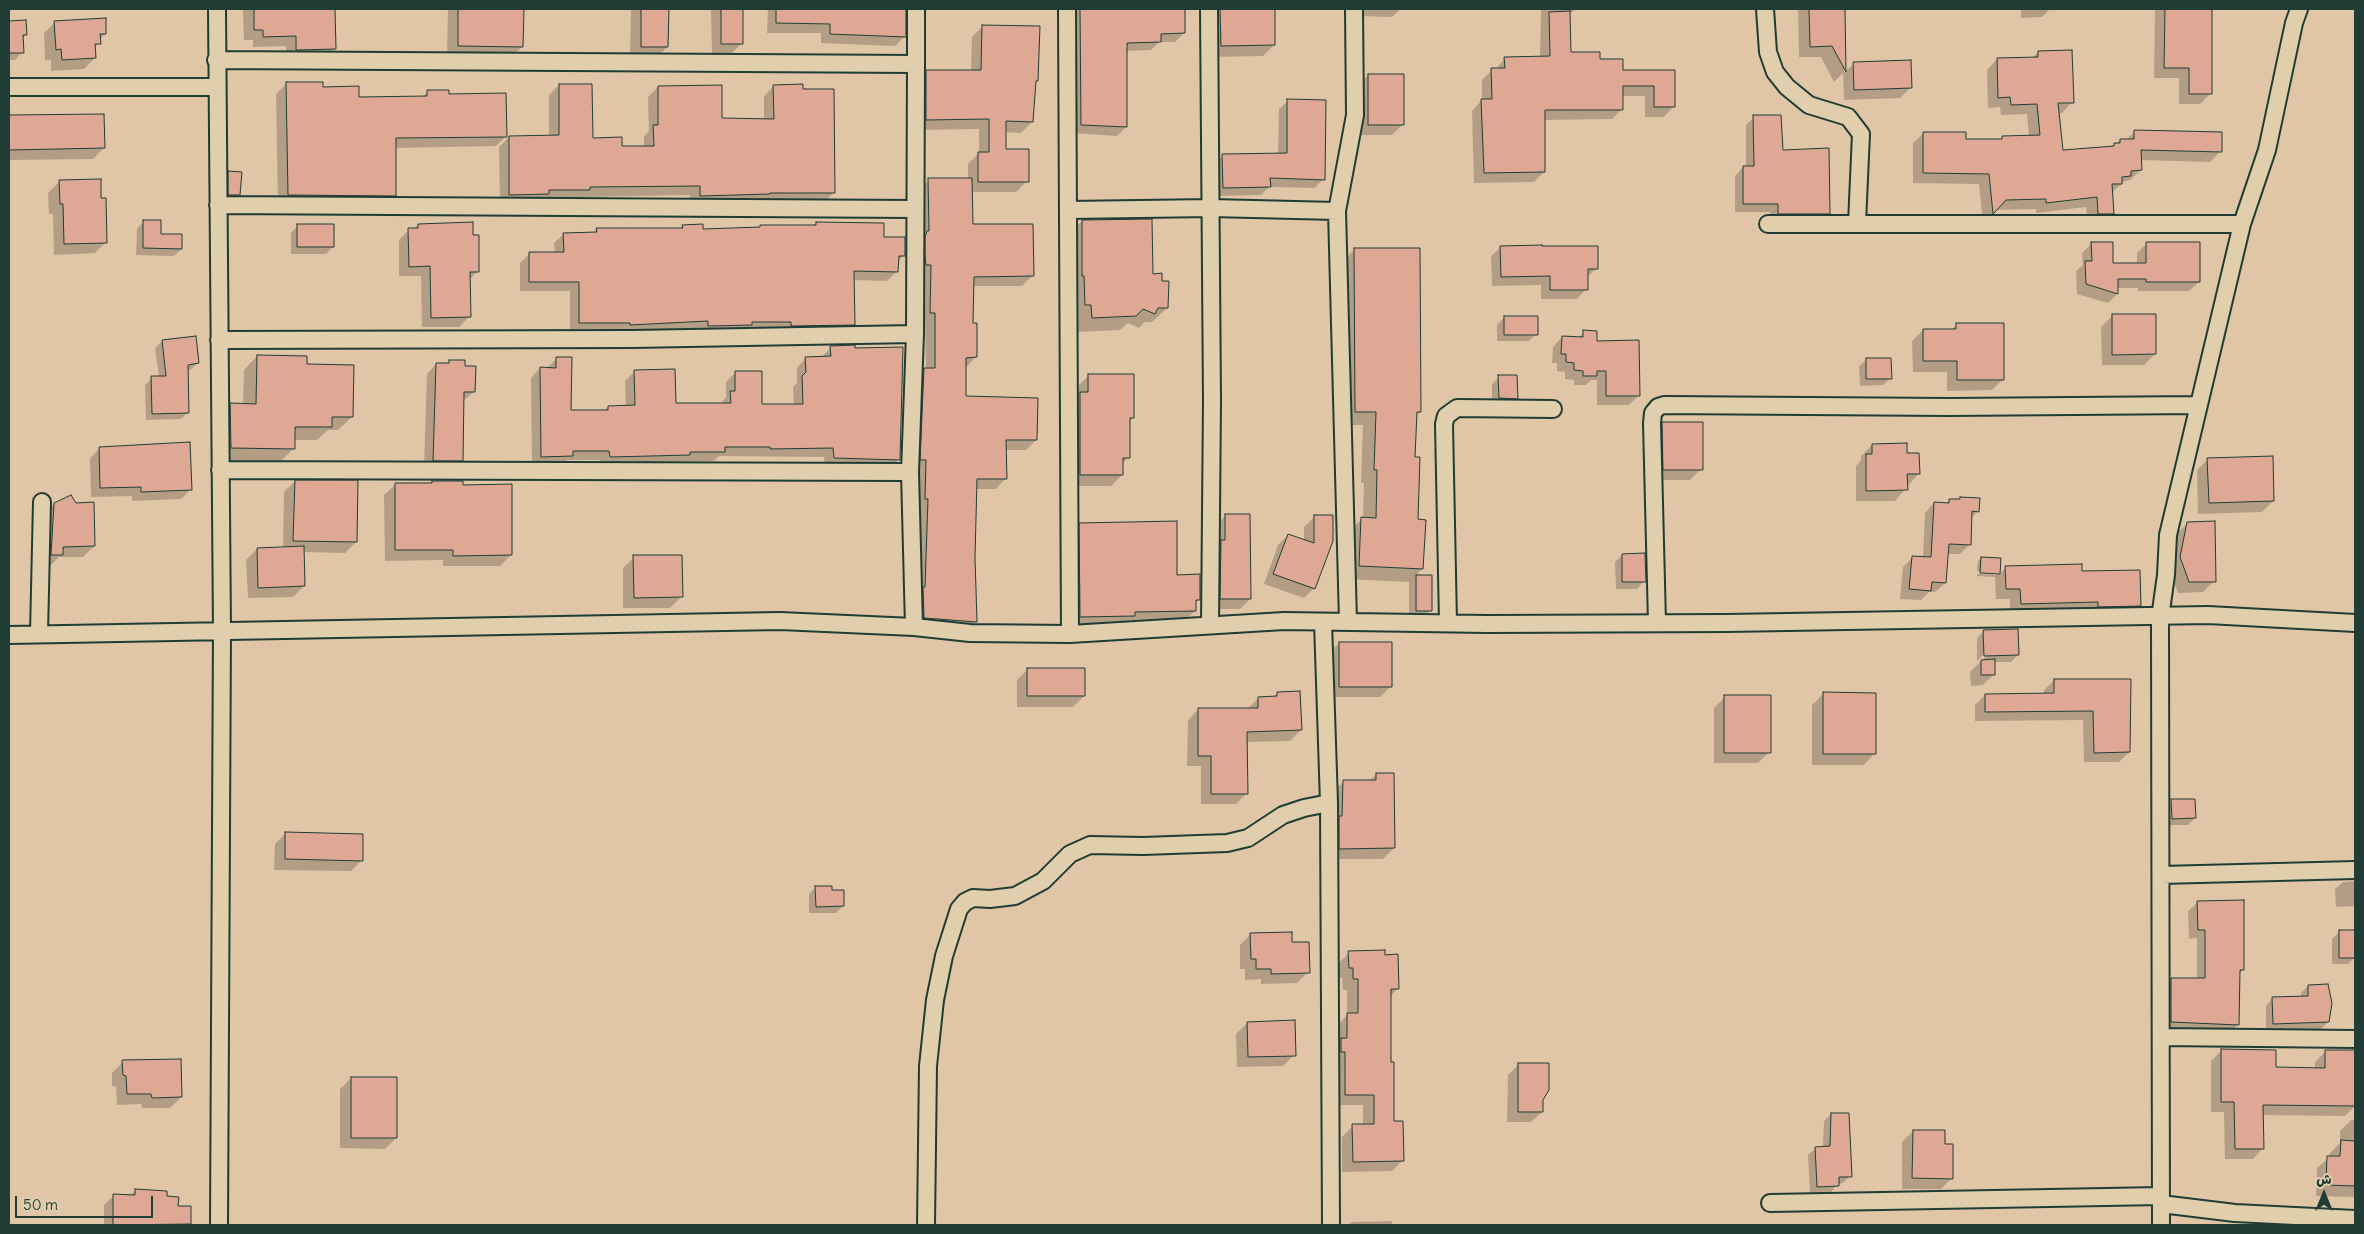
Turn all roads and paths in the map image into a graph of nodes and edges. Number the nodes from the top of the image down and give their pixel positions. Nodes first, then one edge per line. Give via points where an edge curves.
1 (216, 9) edge
2 (916, 9) edge
3 (1067, 9) edge
4 (1209, 9) edge
5 (1354, 9) edge
6 (1765, 9) edge
7 (2299, 9) edge
8 (216, 60) junction
9 (916, 64) junction
10 (9, 87) edge
11 (217, 87) junction
12 (218, 205) junction
13 (1211, 208) junction
14 (915, 209) junction
15 (1068, 210) junction
16 (1337, 211) junction
17 (1857, 223) junction
18 (1768, 224) dead end
19 (2242, 224) junction
20 (916, 334) junction
21 (218, 340) junction
22 (2198, 404) junction
23 (1553, 409) dead end
24 (220, 470) junction
25 (910, 472) junction
26 (42, 502) dead end
27 (2160, 618) junction
28 (1323, 622) junction
29 (1348, 622) junction
30 (1448, 623) junction
31 (2355, 623) edge
32 (1657, 624) junction
33 (1210, 625) junction
34 (914, 626) junction
35 (222, 630) junction
36 (39, 634) junction
37 (1070, 634) junction
38 (9, 635) edge
39 (1329, 803) junction
40 (2355, 870) edge
41 (2161, 876) junction
42 (2161, 1037) junction
43 (2355, 1038) edge
44 (2161, 1200) junction
45 (1770, 1202) dead end
46 (2355, 1219) edge
47 (219, 1225) edge
48 (926, 1225) edge
49 (1331, 1225) edge
50 (2160, 1225) edge

1 - 8 street
2 - 9 street
3 - 15 street
4 - 13 street
5 - 16 street via 1355,116
6 - 17 street via 1768,52 1775,72 1786,87 1809,105 1848,117 1861,134
7 - 19 street via 2266,150
8 - 9 street
8 - 11 street
9 - 14 street
10 - 11 street
11 - 12 street
12 - 14 street
12 - 21 street
13 - 15 street
13 - 16 street
13 - 33 street
14 - 20 street
15 - 37 street
16 - 29 street
17 - 18 street
17 - 19 street
19 - 22 street
20 - 21 street via 632,339
20 - 25 street
21 - 24 street
22 - 27 street via 2168,534
22 - 32 street via 1949,407 1664,404 1653,413 1652,423
23 - 30 street via 1457,408 1446,416
24 - 25 street
24 - 35 street
25 - 34 street
26 - 36 street
27 - 31 street via 2208,615
27 - 32 street via 2076,616
27 - 41 street
28 - 29 street
28 - 33 street
28 - 39 street
29 - 30 street
30 - 32 street
33 - 37 street
34 - 35 street via 780,621
34 - 37 street via 970,633
35 - 36 street
35 - 47 street
36 - 38 street
39 - 48 street via 1283,815 1248,838 1227,843 1090,845 1070,854 1043,881 1016,896 990,900 973,898 965,902 959,910 944,956 935,1000 928,1066
39 - 49 street
40 - 41 street
41 - 42 street
42 - 43 street
42 - 44 street
44 - 45 street
44 - 46 street via 2235,1213
44 - 50 street

